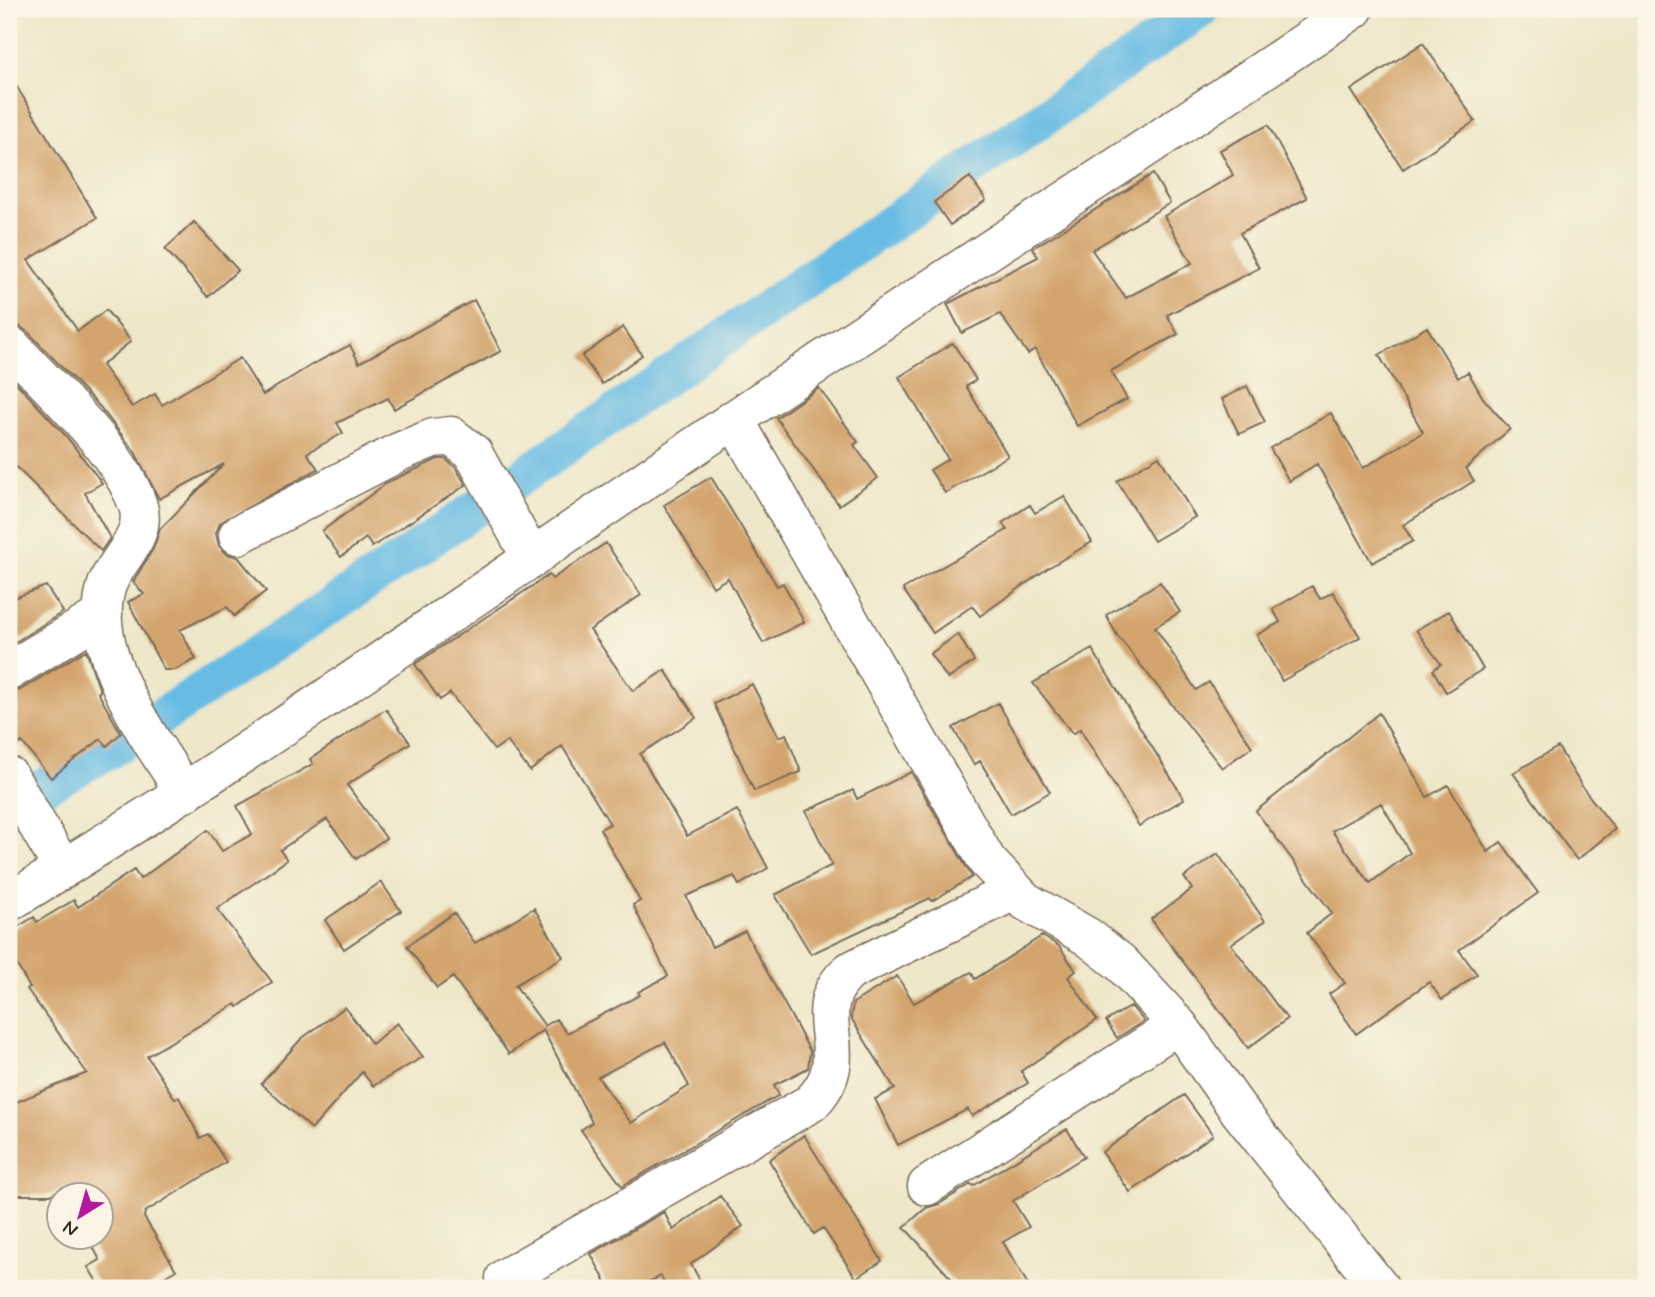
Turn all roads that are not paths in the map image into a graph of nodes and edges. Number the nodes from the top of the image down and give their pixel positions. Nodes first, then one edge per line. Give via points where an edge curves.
1 (1354, 9) edge
2 (12, 347) dead end
3 (734, 419) junction
4 (238, 535) dead end
5 (525, 546) junction
6 (103, 614) junction
7 (9, 671) edge
8 (12, 782) edge
9 (185, 793) junction
10 (56, 857) junction
11 (1014, 891) junction
12 (9, 902) edge
13 (1178, 1025) junction
14 (926, 1186) dead end
15 (505, 1278) dead end
16 (1380, 1288) edge

1 - 3 street
2 - 6 street via 102,448 138,506 136,534 107,586
3 - 5 street
3 - 11 street via 988,860
4 - 5 street via 399,452 451,436 468,447
5 - 9 street via 332,697
6 - 7 street
6 - 9 street via 132,712
8 - 10 street
9 - 10 street
10 - 12 street
11 - 13 street via 1037,910 1106,949
11 - 15 street via 850,971 837,982 827,1008 834,1057 822,1091 811,1103
13 - 14 street
13 - 16 street via 1240,1112

